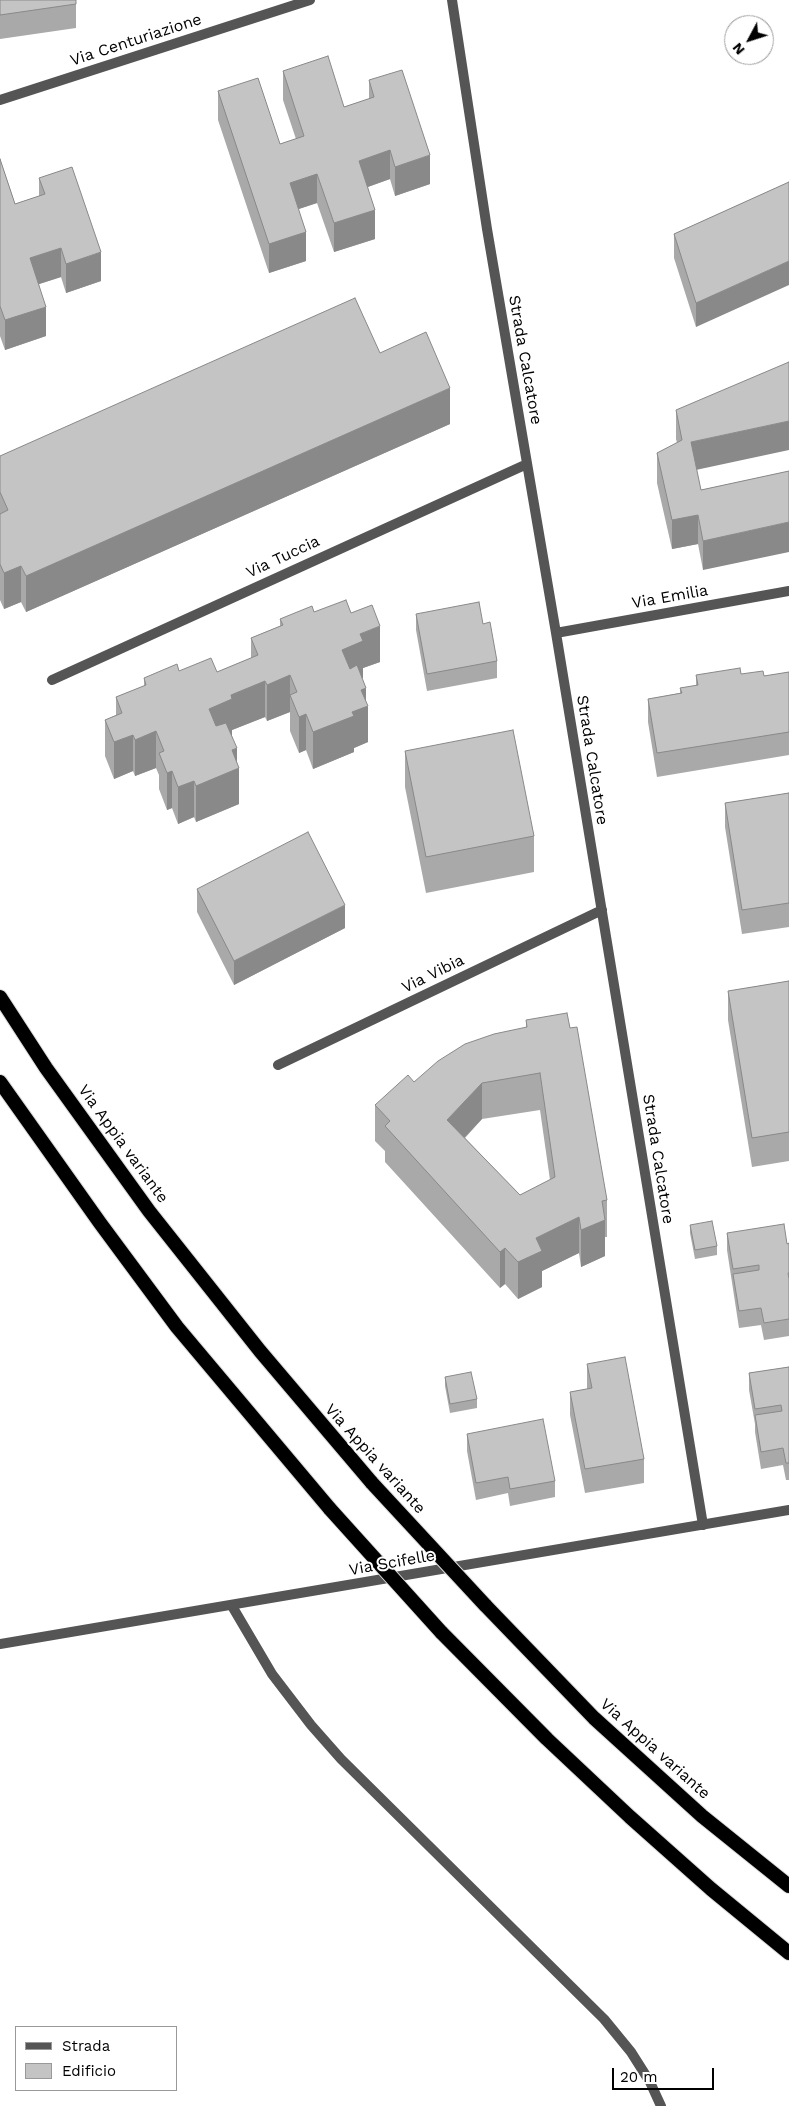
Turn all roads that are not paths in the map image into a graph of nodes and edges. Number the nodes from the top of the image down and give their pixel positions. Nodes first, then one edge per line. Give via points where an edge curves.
1 (310, 0) edge
2 (452, 0) edge
3 (0, 100) edge
4 (527, 464) junction
5 (789, 591) edge
6 (556, 633) junction
7 (52, 680) dead end
8 (602, 910) junction
9 (0, 996) edge
10 (278, 1065) dead end
11 (0, 1082) edge
12 (789, 1510) edge
13 (703, 1524) junction
14 (232, 1606) junction
15 (0, 1644) edge
16 (789, 1886) edge
17 (789, 1953) edge
18 (661, 2106) edge

1 - 3 street, Via Centuriazione
2 - 4 street, Strada Calcatore
4 - 6 street, Strada Calcatore
4 - 7 street, Via Tuccia
5 - 6 street, Via Emilia
6 - 8 street, Strada Calcatore
8 - 10 street, Via Vibia
8 - 13 street, Strada Calcatore
9 - 16 highway, Via Appia variante, bridge via 46,1068 149,1210 260,1351 372,1483 594,1718 702,1816
11 - 17 highway, bridge via 177,1327 330,1509 442,1632 547,1739 711,1889
12 - 13 street, Via Scifelle
13 - 14 street, Via Scifelle
14 - 15 street, Via Scifelle
14 - 18 street via 272,1674 311,1725 604,2019 636,2060

